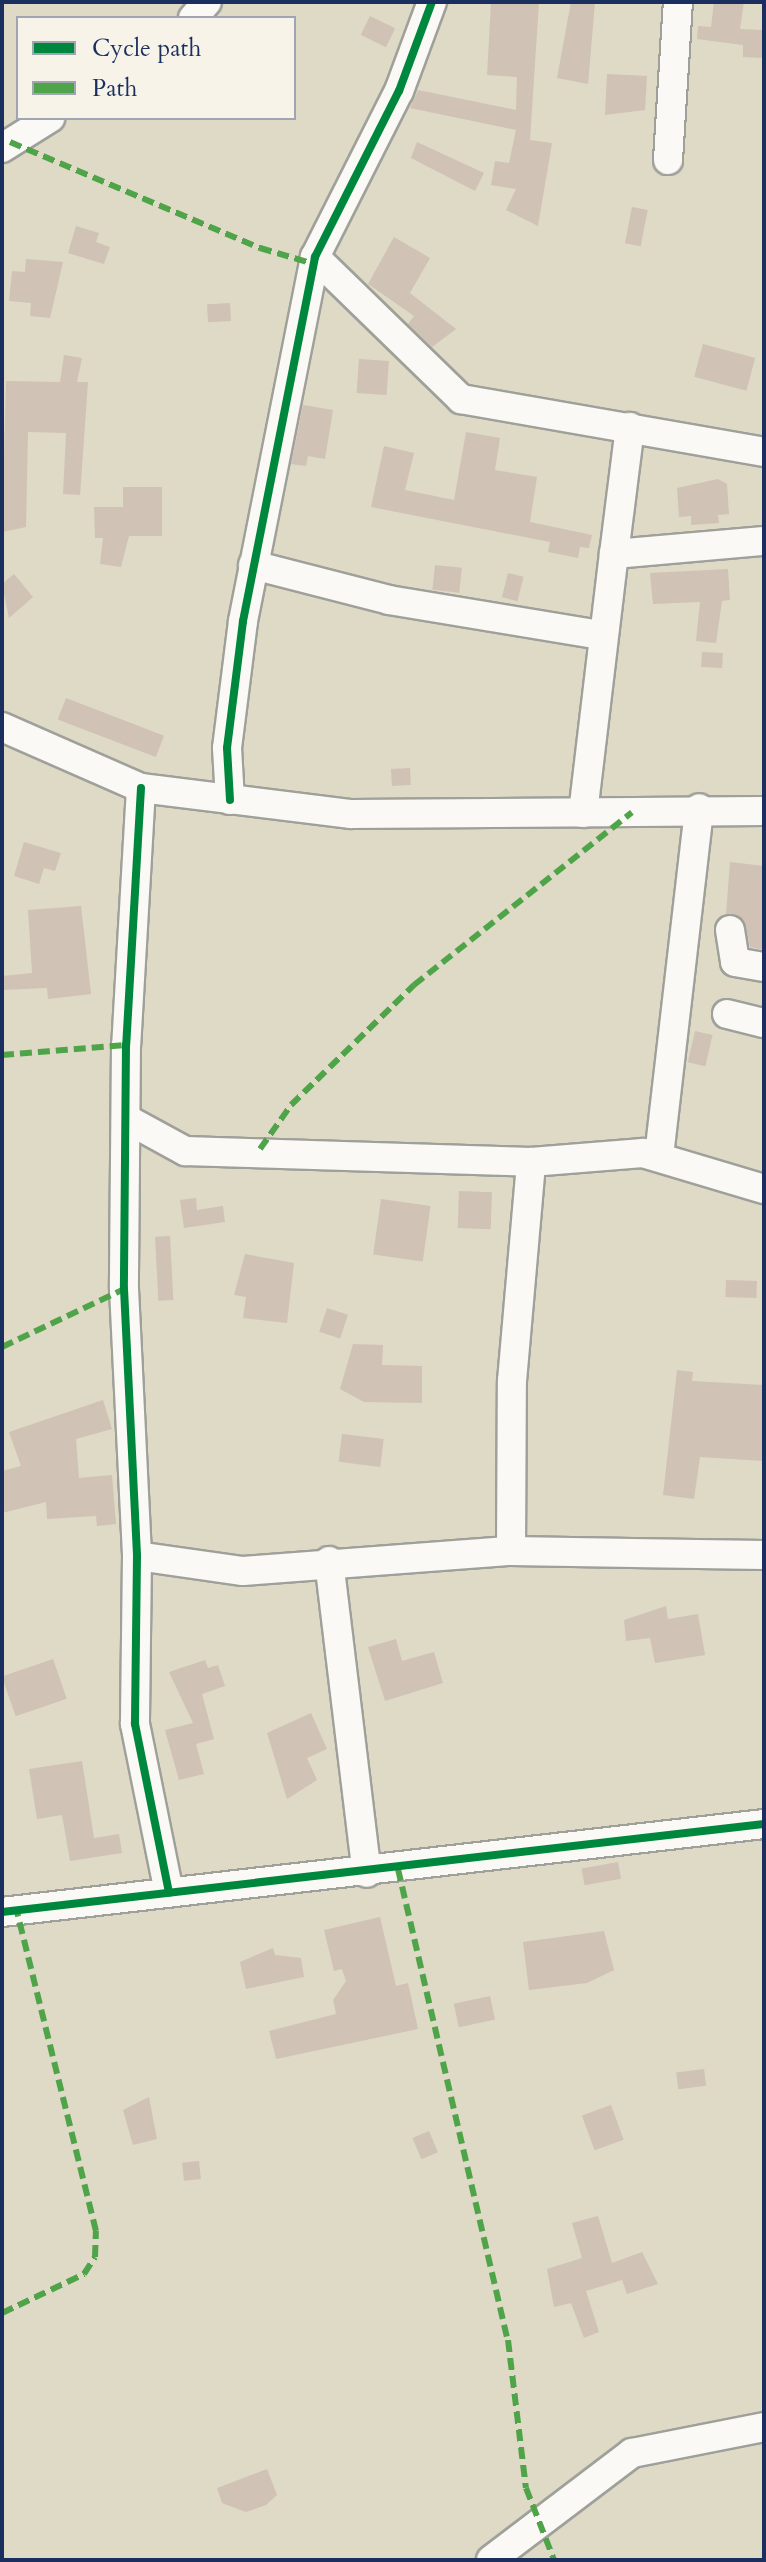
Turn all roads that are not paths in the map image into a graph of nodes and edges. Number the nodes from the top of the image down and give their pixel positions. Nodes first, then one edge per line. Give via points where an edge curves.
1 (432, 2) edge
2 (678, 2) edge
3 (47, 120) edge
4 (2, 148) edge
5 (668, 160) dead end
6 (315, 257) junction
7 (630, 427) junction
8 (764, 452) edge
9 (764, 541) edge
10 (614, 554) junction
11 (253, 565) junction
12 (600, 635) junction
13 (2, 727) edge
14 (141, 788) junction
15 (230, 800) junction
16 (699, 808) junction
17 (764, 811) edge
18 (583, 813) junction
19 (730, 930) dead end
20 (764, 967) edge
21 (727, 1014) dead end
22 (764, 1023) edge
23 (130, 1121) junction
24 (659, 1156) junction
25 (531, 1162) junction
26 (764, 1189) edge
27 (511, 1551) junction
28 (764, 1555) edge
29 (137, 1556) junction
30 (329, 1561) junction
31 (764, 1824) edge
32 (367, 1873) junction
33 (169, 1893) junction
34 (2, 1912) edge
35 (764, 2427) edge
36 (491, 2560) edge

1 - 6 street via 399,91
2 - 5 street
3 - 4 street
6 - 7 street via 461,399
6 - 11 street
7 - 8 street
7 - 10 street
9 - 10 street
10 - 12 street
11 - 12 street via 389,600
11 - 15 street via 232,694
12 - 18 street
13 - 14 street
14 - 15 street
14 - 23 street via 126,1045
15 - 18 street via 351,814
16 - 17 street
16 - 18 street
16 - 24 street
19 - 20 street via 735,962
21 - 22 street
23 - 25 street via 185,1151
23 - 29 street via 124,1289
24 - 25 street
24 - 26 street
25 - 27 street via 512,1381
27 - 28 street
27 - 30 street
29 - 30 street via 243,1571
29 - 33 street via 135,1724
30 - 32 street
31 - 32 street
32 - 33 street
33 - 34 street
35 - 36 street via 632,2453

